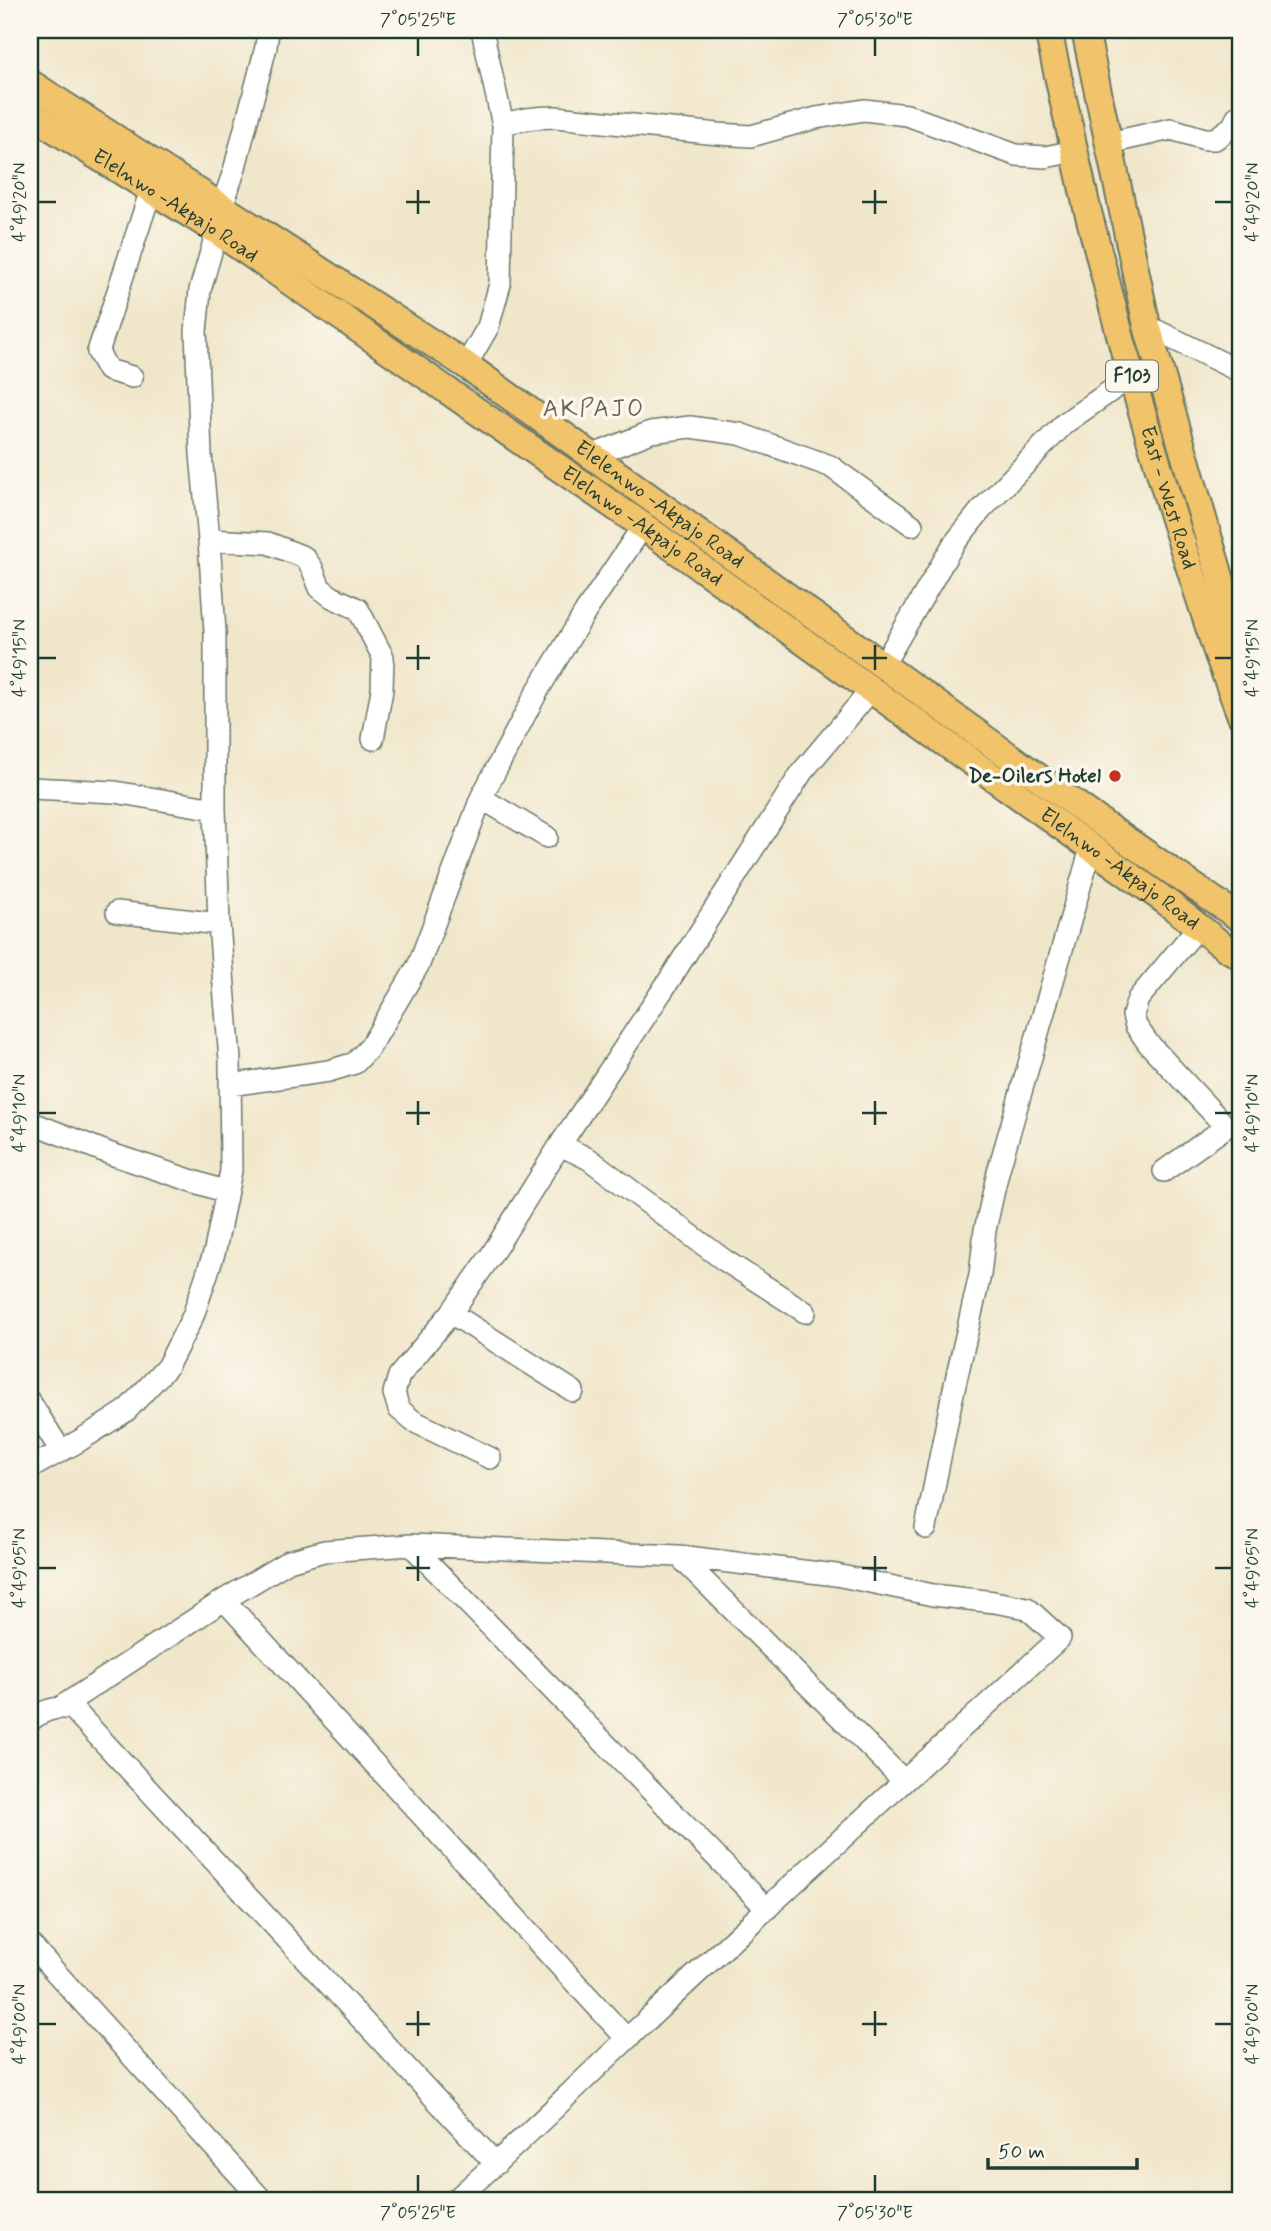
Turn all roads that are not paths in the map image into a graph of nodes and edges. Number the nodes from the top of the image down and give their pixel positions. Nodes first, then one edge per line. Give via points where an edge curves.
1 (268, 30) edge
2 (482, 30) edge
3 (1048, 30) edge
4 (1085, 30) edge
5 (30, 83) edge
6 (30, 114) edge
7 (1241, 116) edge
8 (503, 125) junction
9 (1109, 143) junction
10 (1075, 151) junction
11 (151, 190) junction
12 (219, 218) junction
13 (1147, 326) junction
14 (466, 365) junction
15 (1241, 372) edge
16 (1132, 376) junction
17 (132, 377) dead end
18 (591, 456) junction
19 (912, 525) dead end
20 (643, 526) junction
21 (209, 540) junction
22 (1241, 649) edge
23 (883, 665) junction
24 (871, 690) junction
25 (1241, 716) edge
26 (373, 739) dead end
27 (30, 788) edge
28 (481, 798) junction
29 (215, 809) junction
30 (547, 837) dead end
31 (1091, 848) junction
32 (117, 912) dead end
33 (1241, 919) edge
34 (219, 924) junction
35 (1199, 926) junction
36 (1241, 956) edge
37 (230, 1084) junction
38 (30, 1122) edge
39 (1234, 1132) edge
40 (560, 1144) junction
41 (1164, 1171) dead end
42 (226, 1192) junction
43 (805, 1312) dead end
44 (451, 1313) junction
45 (573, 1391) dead end
46 (30, 1402) edge
47 (61, 1451) junction
48 (490, 1458) dead end
49 (30, 1468) edge
50 (926, 1528) dead end
51 (411, 1545) junction
52 (679, 1556) junction
53 (223, 1600) junction
54 (61, 1707) junction
55 (30, 1721) edge
56 (904, 1781) junction
57 (767, 1909) junction
58 (30, 1944) edge
59 (627, 2039) junction
60 (496, 2164) junction
61 (256, 2199) edge
62 (454, 2201) edge

1 - 12 street via 238,159
2 - 8 street
3 - 10 main road, East - West Road / F103
4 - 9 main road, East - West Road / F103
5 - 12 main road, Elelenwo -Akpajo Road
6 - 11 main road, Elelnwo -Akpajo Road
7 - 9 street via 1215,139 1171,129
8 - 10 street via 556,117 751,136 864,110 907,115 1016,155 1045,157
8 - 14 street via 500,284 488,327
9 - 13 main road, East - West Road / F103
10 - 16 main road, East - West Road / F103
11 - 12 main road, Elelnwo -Akpajo Road
11 - 17 street via 98,352 108,370
12 - 14 main road, Elelenwo -Akpajo Road
12 - 20 main road, Elelnwo -Akpajo Road
12 - 21 street via 200,290 196,331
13 - 15 street
13 - 22 main road, East - West Road / F103
14 - 18 main road, Elelenwo -Akpajo Road
16 - 23 street via 1065,423 981,510 953,545
16 - 25 main road, East - West Road / F103 via 1173,516
18 - 19 street via 651,432 690,427 740,434 830,466
18 - 23 main road, Elelenwo -Akpajo Road
20 - 24 main road, Elelnwo -Akpajo Road
20 - 28 street via 538,690
21 - 26 street via 268,543 304,557 320,587 358,610 383,657
21 - 29 street via 215,632
23 - 33 main road, Elelenwo -Akpajo Road
24 - 31 main road, Elelnwo -Akpajo Road
24 - 40 street via 802,772
27 - 29 street via 115,792
28 - 30 street
28 - 37 street via 419,964 370,1047 355,1063 329,1071
29 - 34 street
31 - 35 main road, Elelnwo -Akpajo Road
31 - 50 street via 998,1172
32 - 34 street
34 - 37 street
35 - 36 main road, Elelnwo -Akpajo Road
35 - 39 street via 1138,999 1133,1015 1148,1043
37 - 42 street via 231,1171
38 - 42 street
39 - 41 street
40 - 43 street via 589,1159 724,1260
40 - 44 street
42 - 47 street via 215,1250 193,1316 167,1367 127,1411
44 - 45 street
44 - 48 street via 399,1376 394,1393 399,1409 413,1421
46 - 47 street
47 - 49 street
51 - 52 street
51 - 53 street via 324,1551 289,1561
51 - 57 street
52 - 56 street
52 - 56 street via 836,1575 1027,1608 1060,1638
53 - 54 street
53 - 59 street
54 - 55 street
54 - 60 street via 73,1709
56 - 57 street
57 - 59 street
58 - 61 street
59 - 60 street
60 - 62 street

